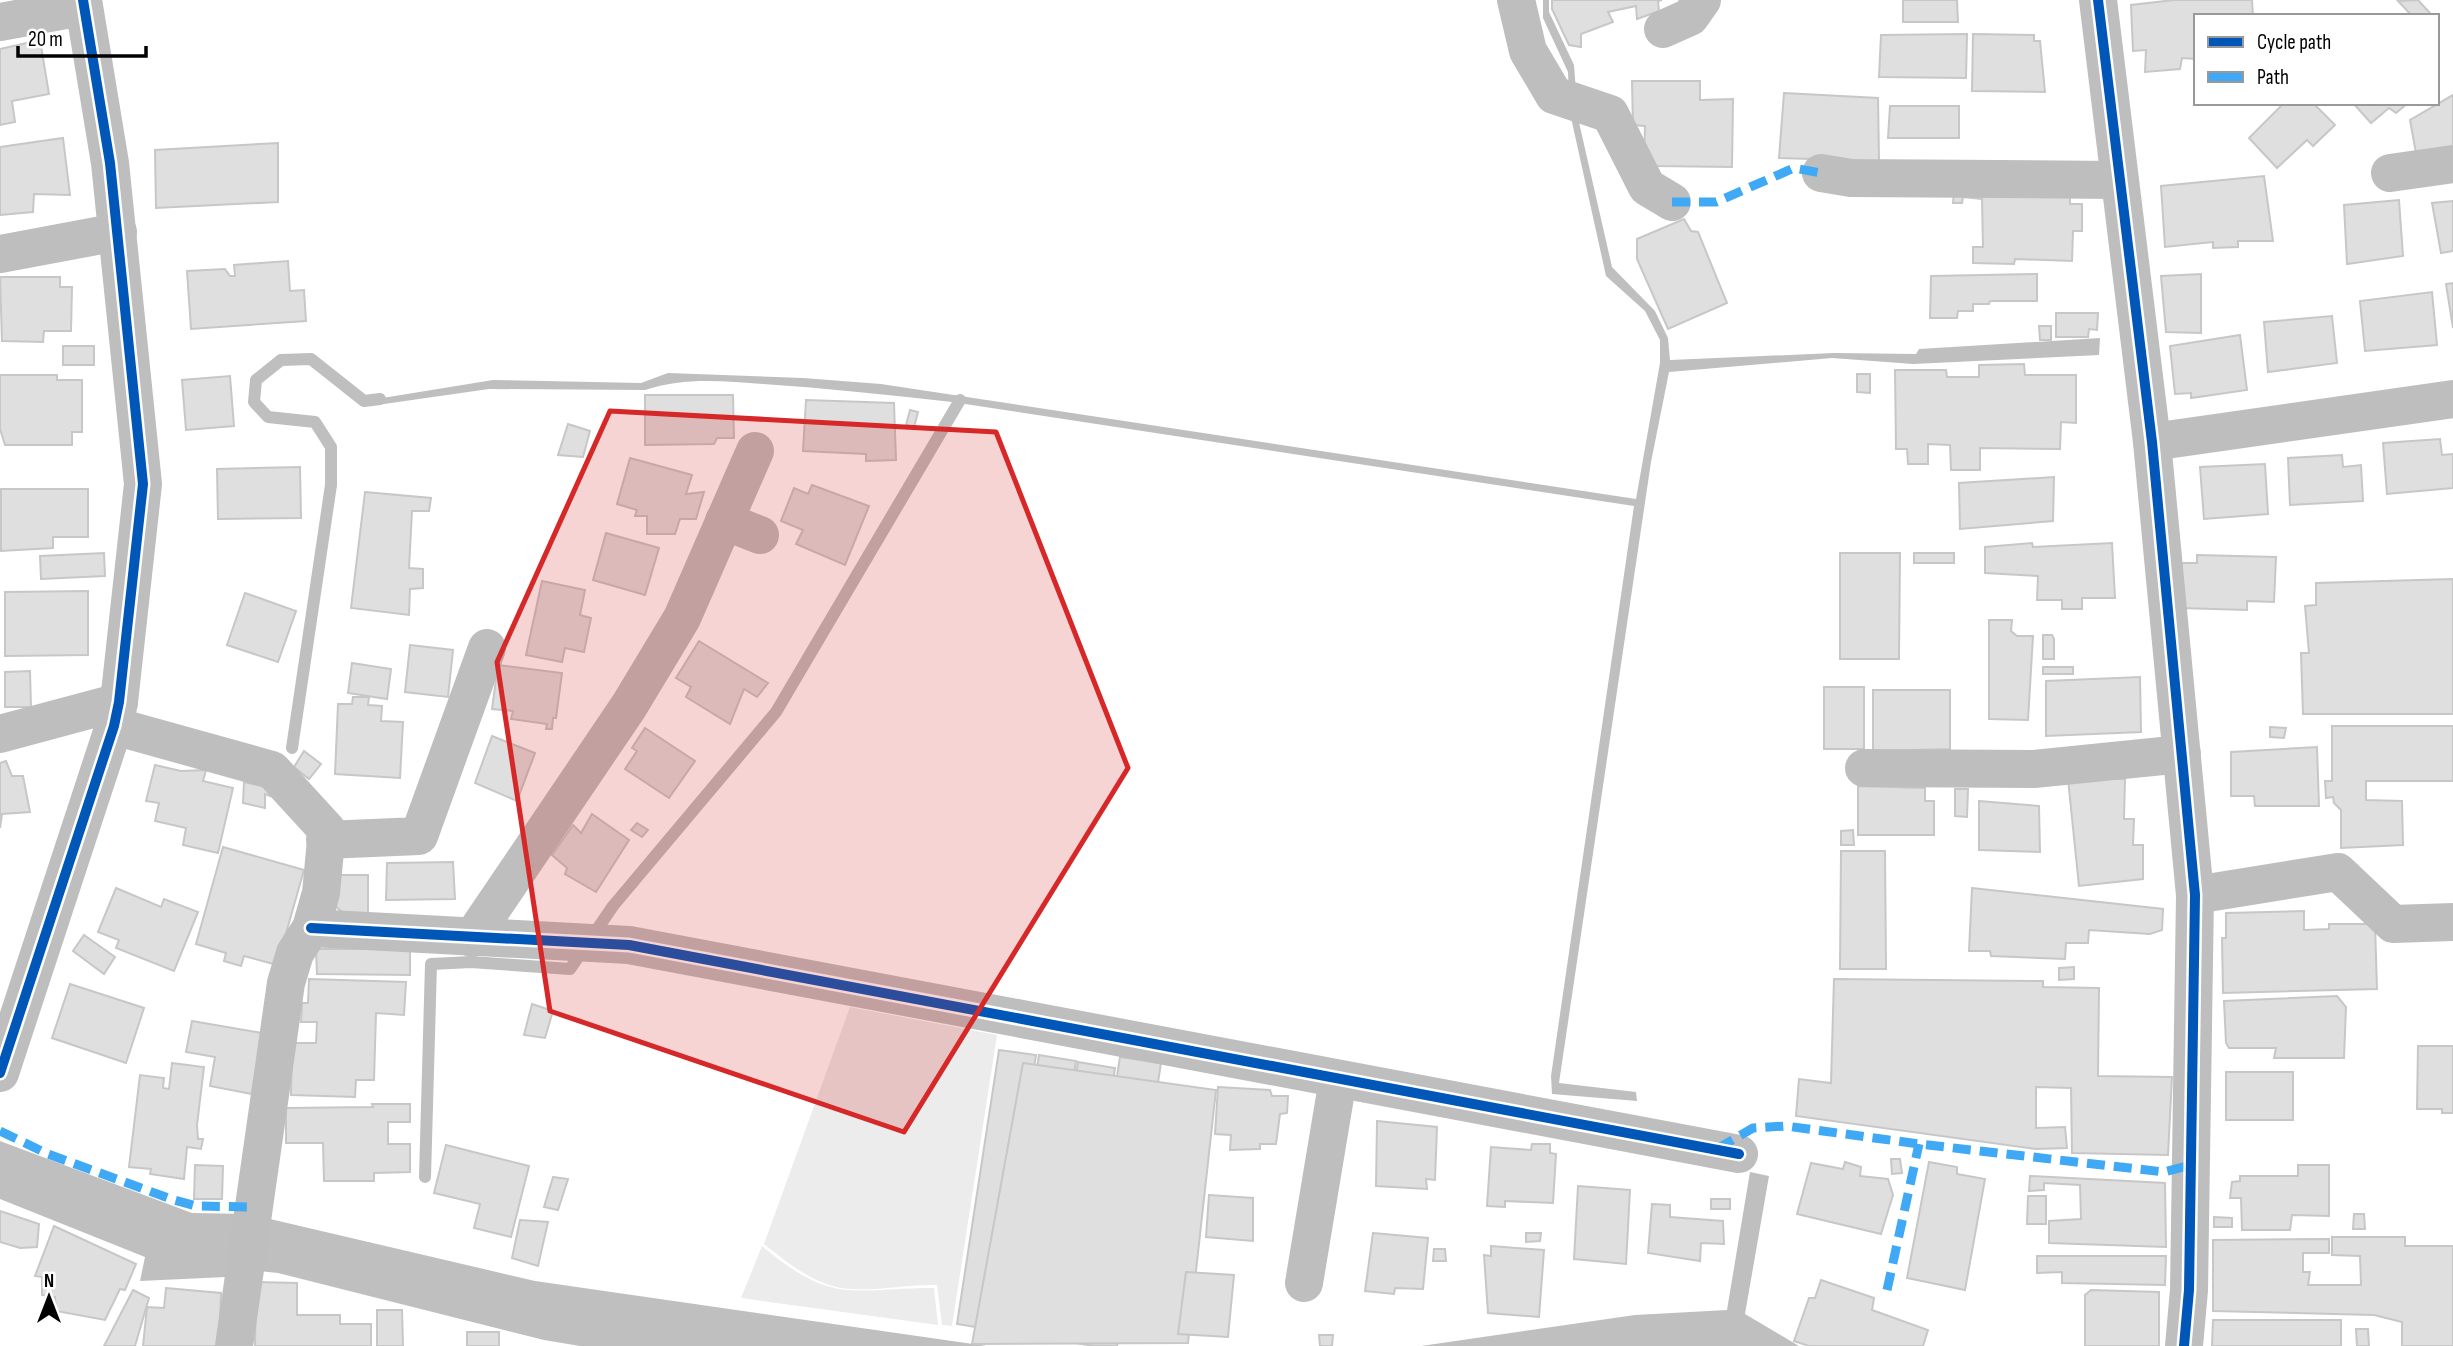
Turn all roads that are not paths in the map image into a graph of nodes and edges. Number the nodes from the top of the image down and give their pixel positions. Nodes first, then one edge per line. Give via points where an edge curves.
1 (1516, 0) edge
2 (1702, 0) edge
3 (2098, 0) edge
4 (81, 2) edge
5 (0, 22) edge
6 (1663, 29) dead end
7 (2453, 164) edge
8 (1821, 173) dead end
9 (2390, 173) dead end
10 (2118, 180) junction
11 (1672, 202) dead end
12 (118, 232) junction
13 (0, 254) edge
14 (2453, 398) edge
15 (2152, 442) junction
16 (755, 451) dead end
17 (724, 521) junction
18 (760, 535) dead end
19 (487, 648) dead end
20 (117, 714) junction
21 (0, 734) edge
22 (2182, 754) junction
23 (1864, 768) dead end
24 (325, 840) junction
25 (2195, 895) junction
26 (2453, 922) edge
27 (311, 928) junction
28 (472, 938) junction
29 (0, 1073) edge
30 (1338, 1079) junction
31 (1739, 1154) dead end
32 (1304, 1283) dead end
33 (234, 1346) edge
34 (2184, 1346) edge

1 - 11 street via 1528,51 1554,95 1610,114 1647,187
2 - 6 street via 1690,17
3 - 10 street
4 - 5 street
4 - 12 street
7 - 9 street
8 - 10 street via 1851,178
10 - 15 street
12 - 13 street
12 - 20 street via 143,484
14 - 15 street
15 - 22 street
16 - 17 street
17 - 18 street
17 - 28 street via 682,618 629,706
19 - 24 street via 419,836
20 - 21 street
20 - 24 street via 272,770 327,830
20 - 29 street
22 - 23 street via 2034,769
22 - 25 street
24 - 27 street via 321,893
25 - 26 street via 2338,872 2393,924
25 - 34 street via 2189,1290
27 - 28 street
27 - 33 street via 295,953 286,983
28 - 30 street via 629,945
30 - 31 street
30 - 32 street

